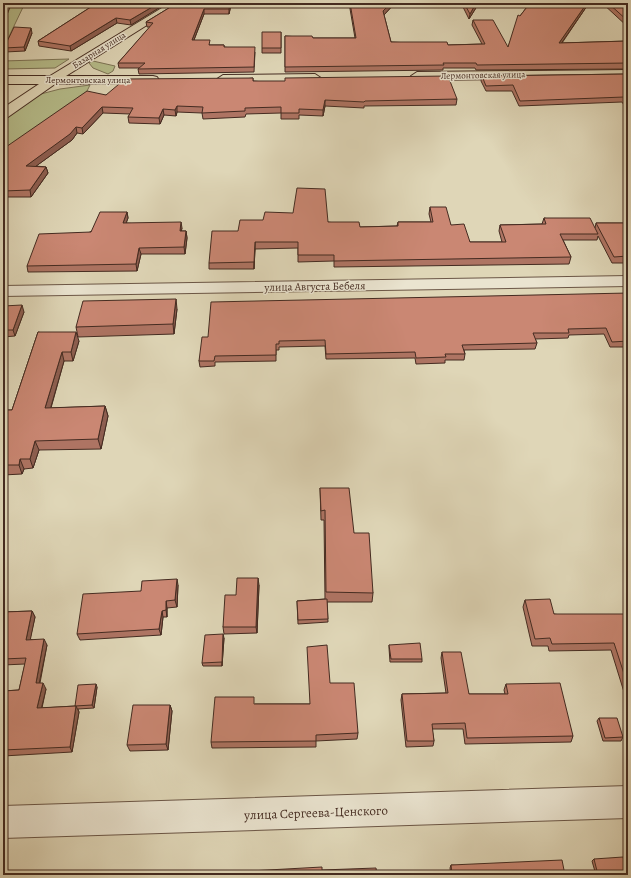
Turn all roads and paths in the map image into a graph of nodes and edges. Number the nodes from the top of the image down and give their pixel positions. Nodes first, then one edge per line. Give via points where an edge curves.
1 (6, 3) edge
2 (177, 3) edge
3 (3, 10) edge
4 (628, 74) edge
5 (405, 76) edge
6 (326, 77) edge
7 (207, 79) edge
8 (3, 80) edge
9 (54, 80) junction
10 (167, 80) edge
11 (3, 114) edge
12 (628, 281) edge
13 (3, 291) edge
14 (628, 802) edge
15 (3, 822) edge

1 - 3 main road
2 - 9 main road, Базарная улица
4 - 5 main road, Лермонтовская улица
6 - 7 main road
8 - 9 main road, Лермонтовская улица
9 - 10 main road, Лермонтовская улица
9 - 11 main road, Базарная улица
12 - 13 street, улица Августа Бебеля
14 - 15 street, улица Сергеева-Ценского

